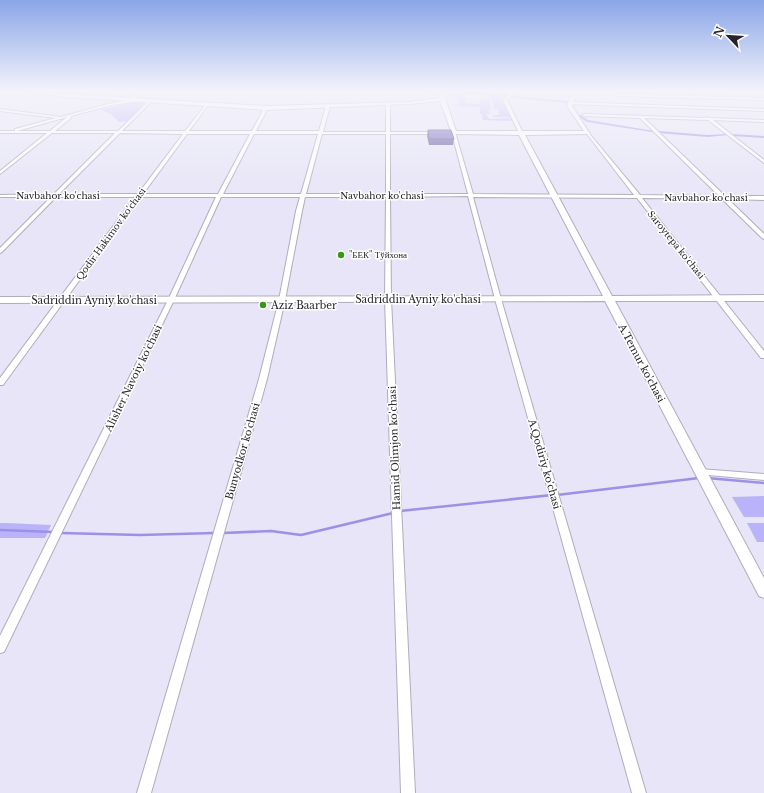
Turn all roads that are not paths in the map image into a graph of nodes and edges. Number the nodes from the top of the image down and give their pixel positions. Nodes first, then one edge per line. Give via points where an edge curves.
1 (26, 128) edge
2 (56, 128) edge
3 (123, 128) edge
4 (189, 128) edge
5 (256, 128) edge
6 (322, 128) edge
7 (387, 128) edge
8 (453, 128) edge
9 (519, 128) edge
10 (584, 128) edge
11 (652, 128) edge
12 (720, 128) edge
13 (0, 133) edge
14 (7, 133) junction
15 (49, 133) junction
16 (118, 133) junction
17 (253, 133) junction
18 (321, 133) junction
19 (387, 133) junction
20 (454, 133) junction
21 (521, 133) junction
22 (588, 133) junction
23 (184, 134) junction
24 (764, 162) edge
25 (0, 173) edge
26 (470, 195) junction
27 (0, 196) edge
28 (54, 196) junction
29 (140, 196) junction
30 (219, 196) junction
31 (303, 196) junction
32 (388, 196) junction
33 (554, 196) junction
34 (639, 198) junction
35 (723, 198) junction
36 (764, 198) edge
37 (764, 237) edge
38 (0, 251) edge
39 (764, 298) edge
40 (388, 299) junction
41 (498, 299) junction
42 (719, 299) junction
43 (0, 300) edge
44 (63, 300) junction
45 (171, 300) junction
46 (282, 300) junction
47 (608, 300) junction
48 (764, 356) edge
49 (0, 383) edge
50 (700, 472) junction
51 (764, 477) edge
52 (764, 592) edge
53 (0, 648) edge
54 (144, 793) edge
55 (408, 793) edge
56 (639, 793) edge

1 - 14 street
2 - 15 street
3 - 16 street
4 - 23 street, Qodir Hakimov ko'chasi
5 - 17 street, Alisher Navoiy ko'chasi
6 - 18 street, Bunyodkor ko'chasi
7 - 19 street, Hamid Olimjon ko'chasi
8 - 20 street
9 - 21 street
10 - 22 street
11 - 35 street
12 - 24 street
13 - 14 street
14 - 15 street
15 - 16 street
15 - 25 street
16 - 23 street
16 - 28 street
17 - 18 street
17 - 23 street
17 - 30 street, Alisher Navoiy ko'chasi
18 - 19 street
18 - 31 street, Bunyodkor ko'chasi
19 - 20 street
19 - 32 street, Hamid Olimjon ko'chasi
20 - 21 street
20 - 26 street, A.Qodiriy ko'chasi
21 - 22 street
21 - 33 street, A.Temur ko'chasi
22 - 34 street, Saroytepa ko'chasi
23 - 29 street, Qodir Hakimov ko'chasi
26 - 32 street, Navbahor ko'chasi
26 - 33 street, Navbahor ko'chasi
26 - 41 street, A.Qodiriy ko'chasi
27 - 28 street, Navbahor ko'chasi
28 - 29 street, Navbahor ko'chasi
28 - 38 street
29 - 30 street, Navbahor ko'chasi
29 - 44 street, Qodir Hakimov ko'chasi
30 - 31 street, Navbahor ko'chasi
30 - 45 street, Alisher Navoiy ko'chasi
31 - 32 street, Navbahor ko'chasi
31 - 46 street, Bunyodkor ko'chasi
32 - 40 street, Hamid Olimjon ko'chasi
33 - 34 street, Navbahor ko'chasi
33 - 47 street, A.Temur ko'chasi
34 - 35 street, Navbahor ko'chasi
34 - 42 street, Saroytepa ko'chasi
35 - 36 street, Navbahor ko'chasi
35 - 37 street
39 - 42 street, Sadriddin Ayniy ko'chasi
40 - 41 street, Sadriddin Ayniy ko'chasi
40 - 46 street, Sadriddin Ayniy ko'chasi
40 - 55 street, Hamid Olimjon ko'chasi
41 - 47 street, Sadriddin Ayniy ko'chasi
41 - 56 street, A.Qodiriy ko'chasi
42 - 47 street, Sadriddin Ayniy ko'chasi
42 - 48 street, Saroytepa ko'chasi
43 - 44 street, Sadriddin Ayniy ko'chasi
44 - 45 street, Sadriddin Ayniy ko'chasi
44 - 49 street, Qodir Hakimov ko'chasi
45 - 46 street, Sadriddin Ayniy ko'chasi
45 - 53 street, Alisher Navoiy ko'chasi
46 - 54 street, Bunyodkor ko'chasi via 262,379
47 - 50 street, A.Temur ko'chasi
50 - 51 street
50 - 52 street, A.Temur ko'chasi

